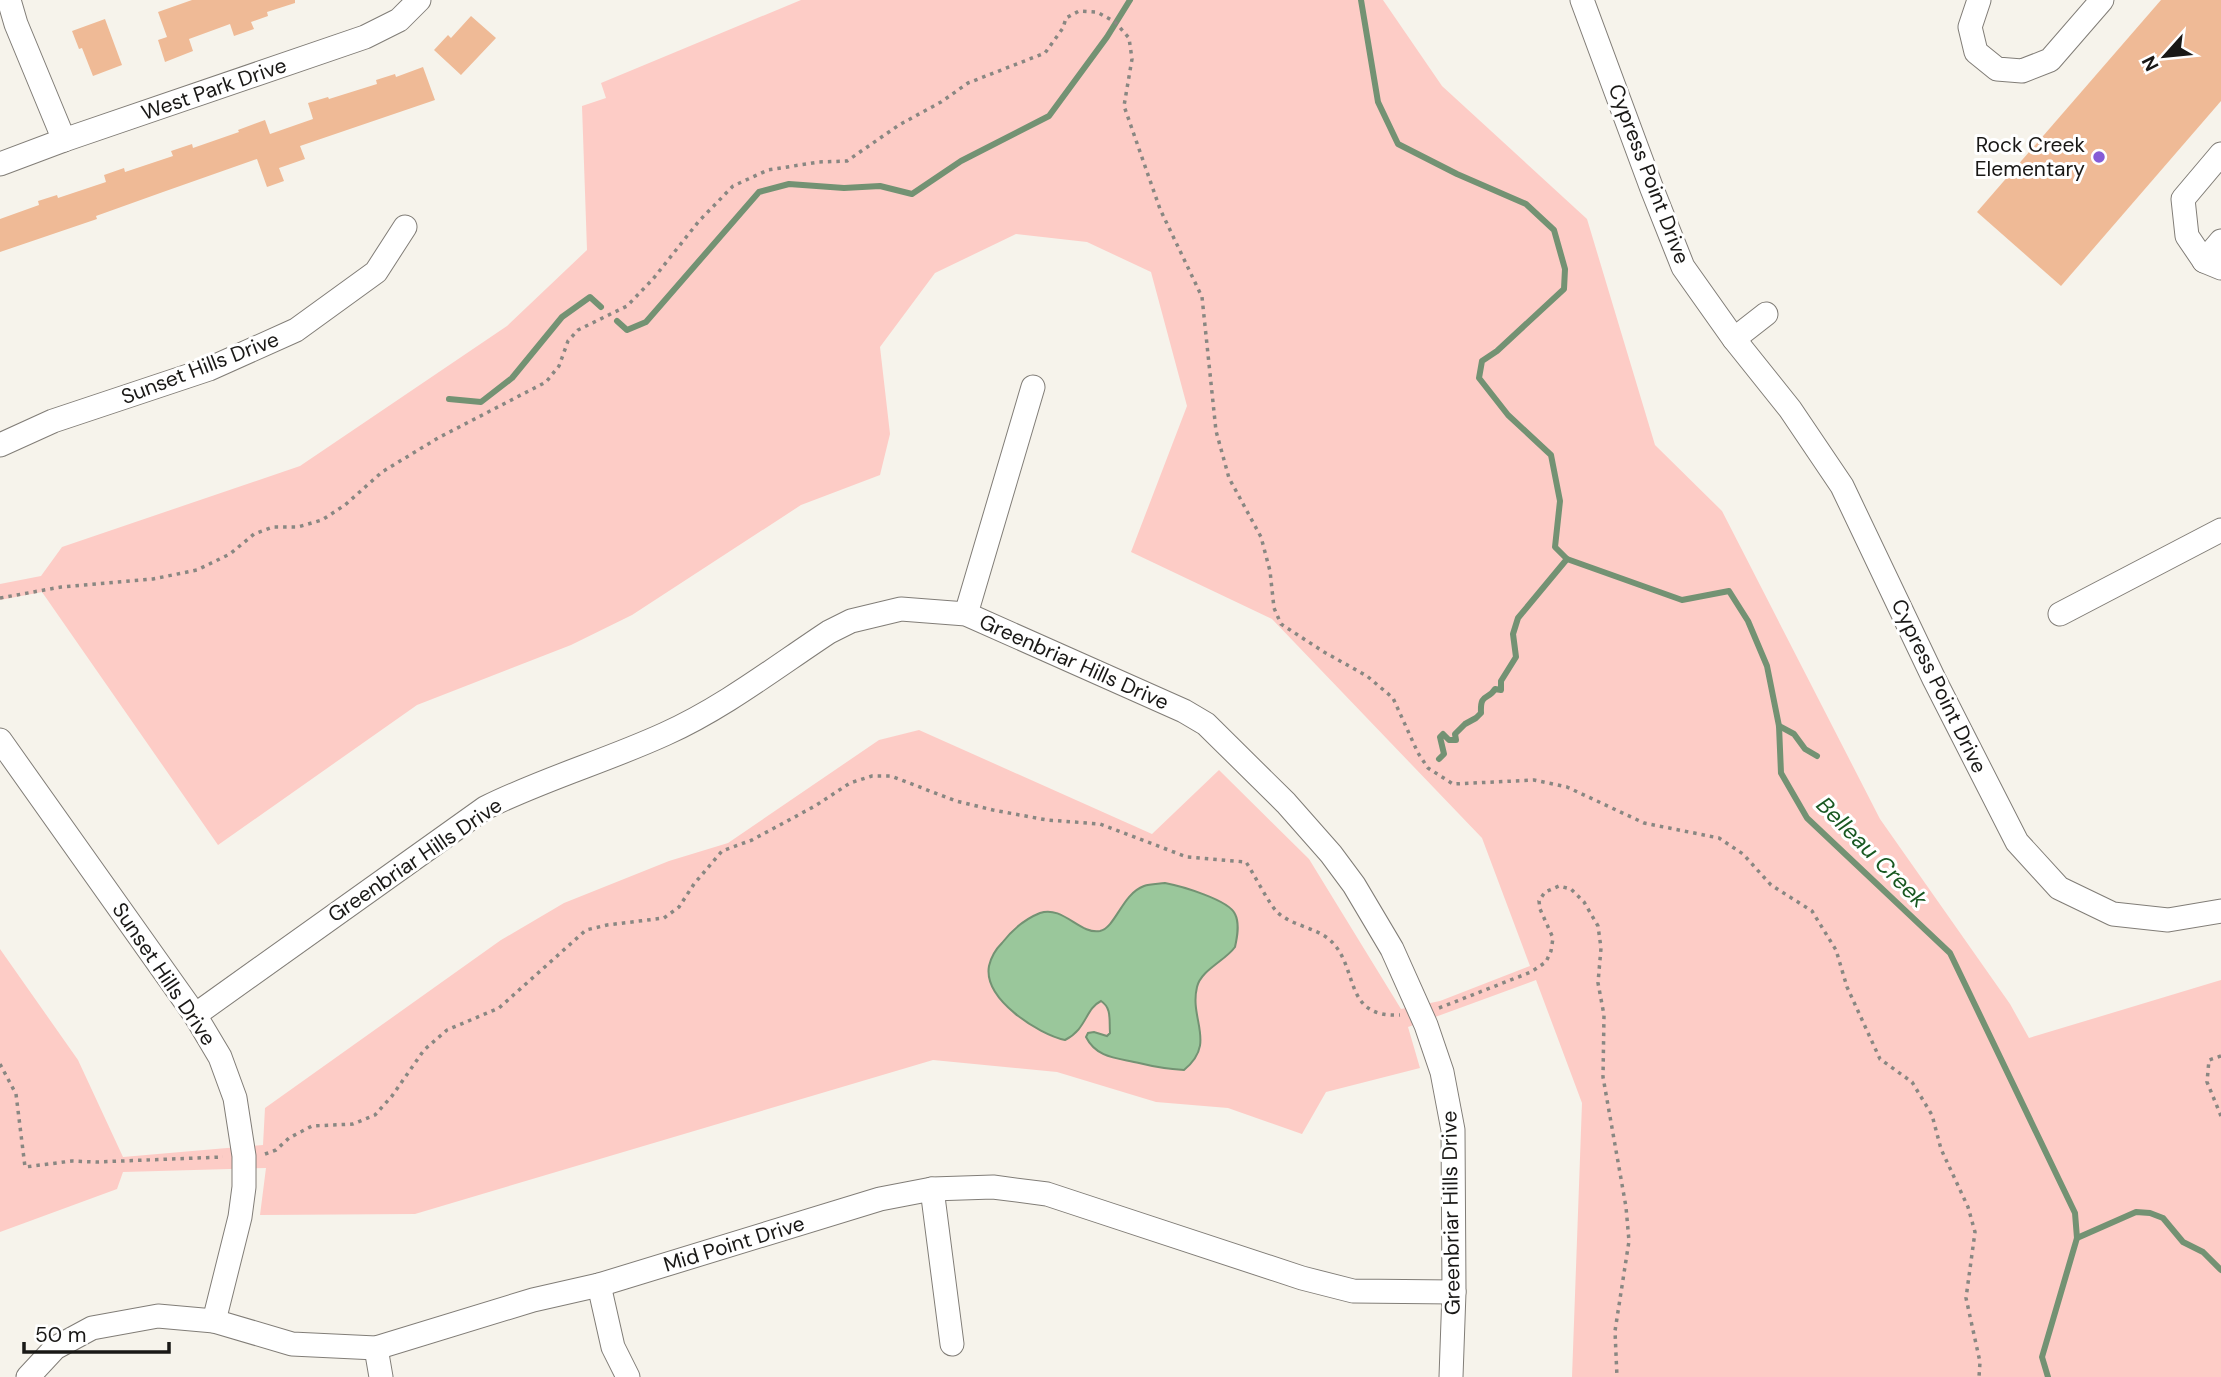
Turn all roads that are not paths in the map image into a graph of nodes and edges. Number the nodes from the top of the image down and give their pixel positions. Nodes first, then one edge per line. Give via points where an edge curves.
1 (9, 0) edge
2 (419, 0) edge
3 (1582, 0) edge
4 (1979, 0) edge
5 (2102, 0) edge
6 (64, 140) junction
7 (2221, 154) edge
8 (0, 164) edge
9 (405, 226) dead end
10 (2221, 241) edge
11 (2213, 265) edge
12 (1766, 314) dead end
13 (1734, 339) junction
14 (1033, 387) dead end
15 (0, 445) edge
16 (2221, 530) edge
17 (966, 614) junction
18 (2060, 614) dead end
19 (0, 740) edge
20 (2221, 911) edge
21 (195, 1015) junction
22 (932, 1189) junction
23 (599, 1286) junction
24 (1454, 1292) junction
25 (214, 1321) junction
26 (951, 1344) dead end
27 (376, 1348) junction
28 (28, 1377) edge
29 (381, 1377) edge
30 (628, 1377) edge
31 (1451, 1377) edge

1 - 6 street
2 - 6 street, West Park Drive via 399,20 365,37
3 - 13 street, Cypress Point Drive via 1683,267
4 - 5 street via 1970,27 1976,52 1997,69 2022,71 2050,60
6 - 8 street, West Park Drive
7 - 11 street via 2183,199 2187,236
9 - 15 street, Sunset Hills Drive via 376,272 296,330 209,369 53,421
10 - 11 street
12 - 13 street
13 - 20 street, Cypress Point Drive via 1842,485 2017,842 2059,888 2113,914 2168,920
14 - 17 street
16 - 18 street
17 - 21 street, Greenbriar Hills Drive via 901,609 851,621 684,724 485,808
17 - 24 street, Greenbriar Hills Drive via 1206,724 1286,803 1339,864 1392,949 1442,1072 1453,1130
19 - 21 street, Sunset Hills Drive
21 - 25 street, Sunset Hills Drive via 220,1056 235,1098 244,1156 240,1217
22 - 23 street, Mid Point Drive via 880,1199
22 - 24 street, Mid Point Drive via 993,1187 1047,1194 1302,1279 1353,1291
22 - 26 street
23 - 27 street, Mid Point Drive via 533,1300
23 - 30 street via 612,1347
24 - 31 street, Greenbriar Hills Drive
25 - 27 street, Mid Point Drive via 292,1344
25 - 28 street, Mid Point Drive via 158,1315 92,1328 55,1348
27 - 29 street

